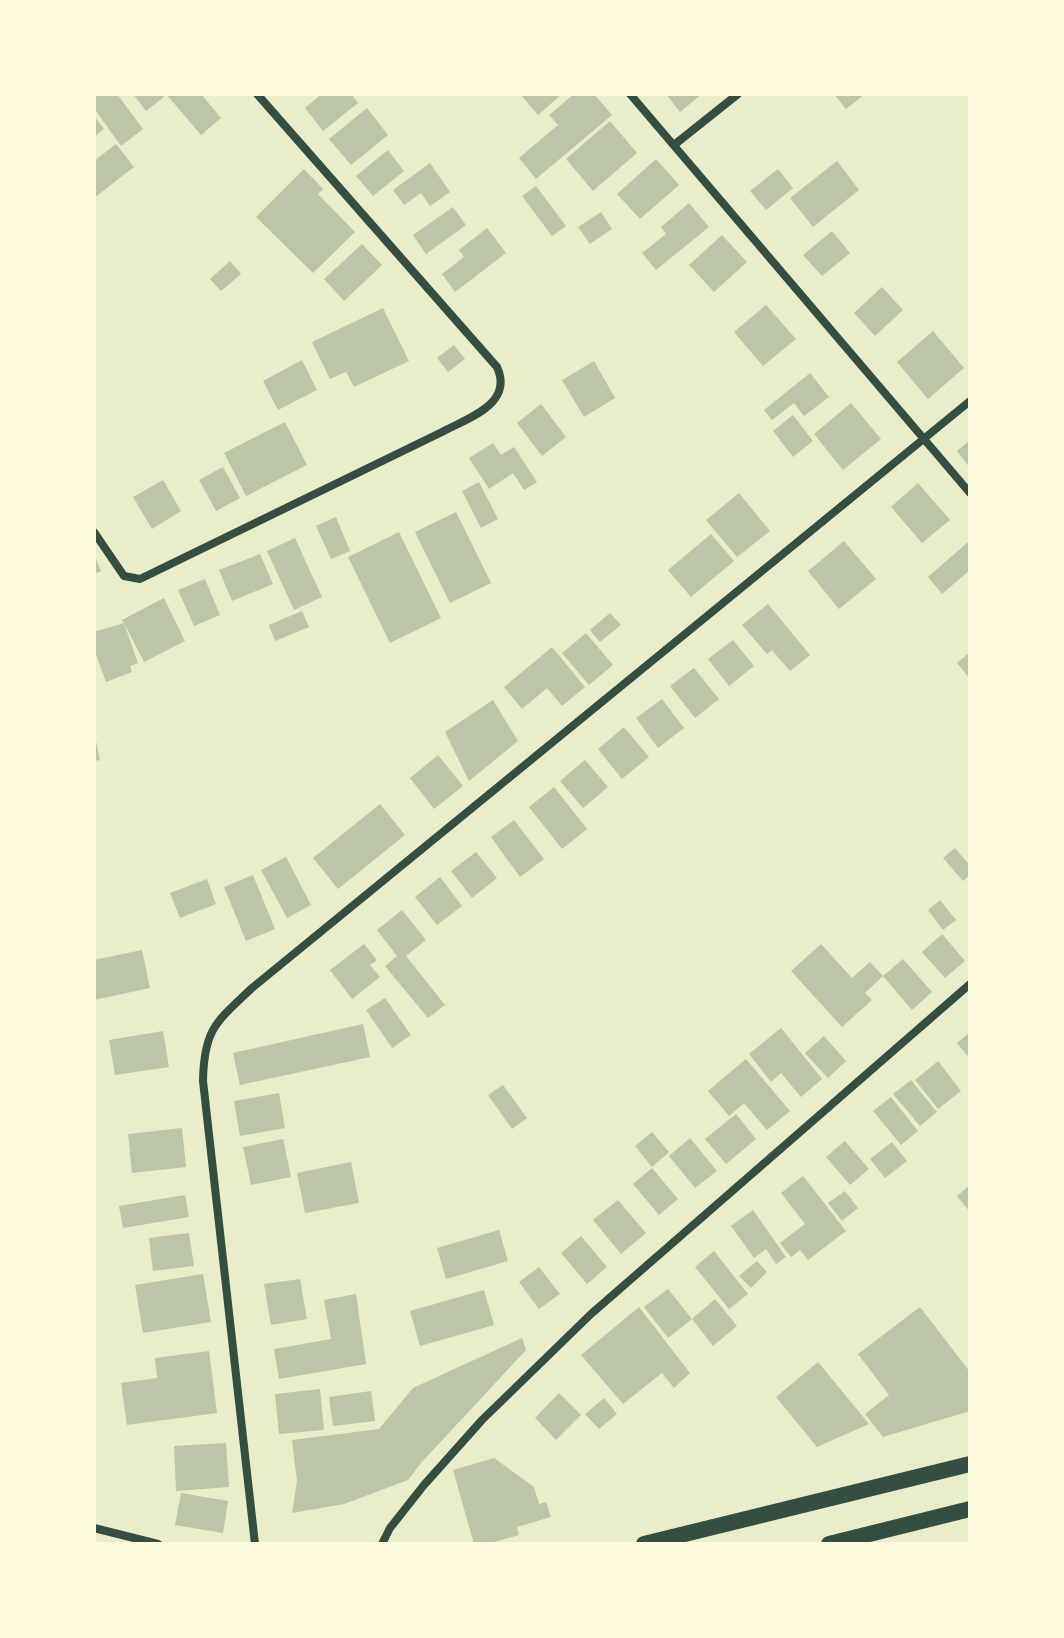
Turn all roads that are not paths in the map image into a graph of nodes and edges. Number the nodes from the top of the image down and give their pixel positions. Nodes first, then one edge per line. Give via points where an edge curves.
1 (257, 94) edge
2 (630, 94) edge
3 (738, 94) edge
4 (674, 145) junction
5 (970, 401) edge
6 (924, 439) junction
7 (970, 493) edge
8 (94, 532) edge
9 (970, 984) edge
10 (970, 1464) edge
11 (970, 1509) edge
12 (94, 1528) edge
13 (158, 1544) edge
14 (255, 1544) edge
15 (382, 1544) edge
16 (644, 1544) edge
17 (829, 1544) edge

1 - 8 street via 497,367 500,393 487,407 442,432 140,579 124,576
2 - 4 street
3 - 4 street
4 - 6 street
5 - 6 street
6 - 7 street
6 - 14 street via 252,988 211,1032 203,1081
9 - 15 street via 591,1314 482,1420 424,1485
10 - 16 main road
11 - 17 main road
12 - 13 street

